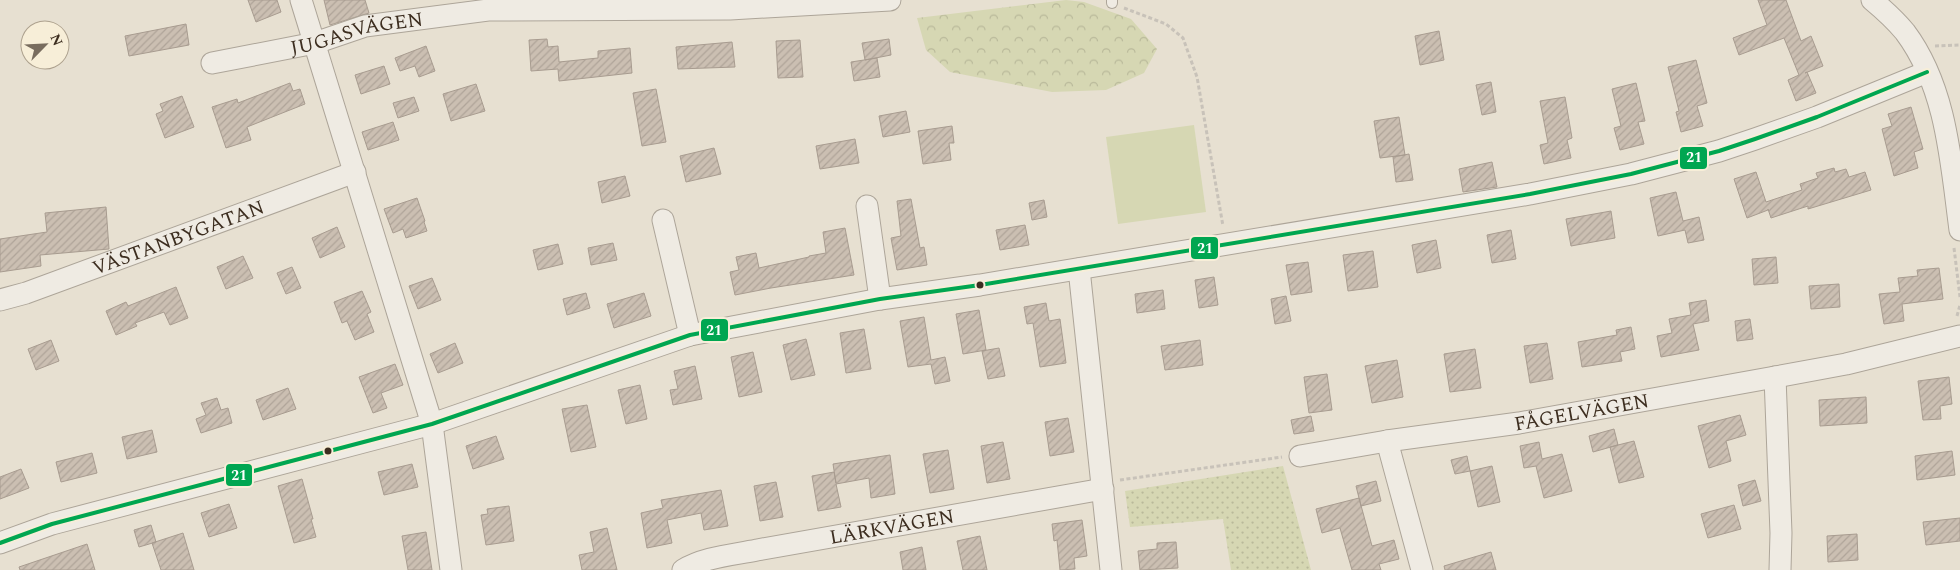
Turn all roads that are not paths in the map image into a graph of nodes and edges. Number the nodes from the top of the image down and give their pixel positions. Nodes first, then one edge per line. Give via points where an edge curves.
1 (301, 0) edge
2 (890, 0) edge
3 (1872, 0) edge
4 (730, 4) edge
5 (315, 42) junction
6 (212, 63) dead end
7 (1927, 72) junction
8 (356, 172) junction
9 (867, 206) dead end
10 (664, 220) dead end
11 (1957, 238) edge
12 (1079, 269) junction
13 (880, 299) junction
14 (0, 300) edge
15 (690, 335) junction
16 (1960, 336) edge
17 (1774, 377) junction
18 (432, 424) junction
19 (1387, 441) junction
20 (1300, 456) road end
21 (1103, 486) junction
22 (0, 543) edge
23 (451, 570) edge
24 (683, 570) edge
25 (1111, 570) edge
26 (1422, 570) edge
27 (1780, 570) edge

1 - 5 street
2 - 4 street, JUGASVÄGEN
3 - 7 street via 1905,33
4 - 5 street, JUGASVÄGEN via 488,10 365,26
5 - 6 street, JUGASVÄGEN
5 - 8 street
7 - 11 street via 1945,125
7 - 12 street via 1754,140 1631,174 1530,194
8 - 14 street, VÄSTANBYGATAN
8 - 18 street
9 - 13 street
10 - 15 street
12 - 13 street
12 - 21 street
13 - 15 street
15 - 18 street
16 - 17 street, FÅGELVÄGEN via 1846,364
17 - 19 street, FÅGELVÄGEN via 1519,423
17 - 27 street
18 - 22 street via 62,521
18 - 23 street
19 - 20 street, FÅGELVÄGEN
19 - 26 street
21 - 24 street, LÄRKVÄGEN via 717,558
21 - 25 street

